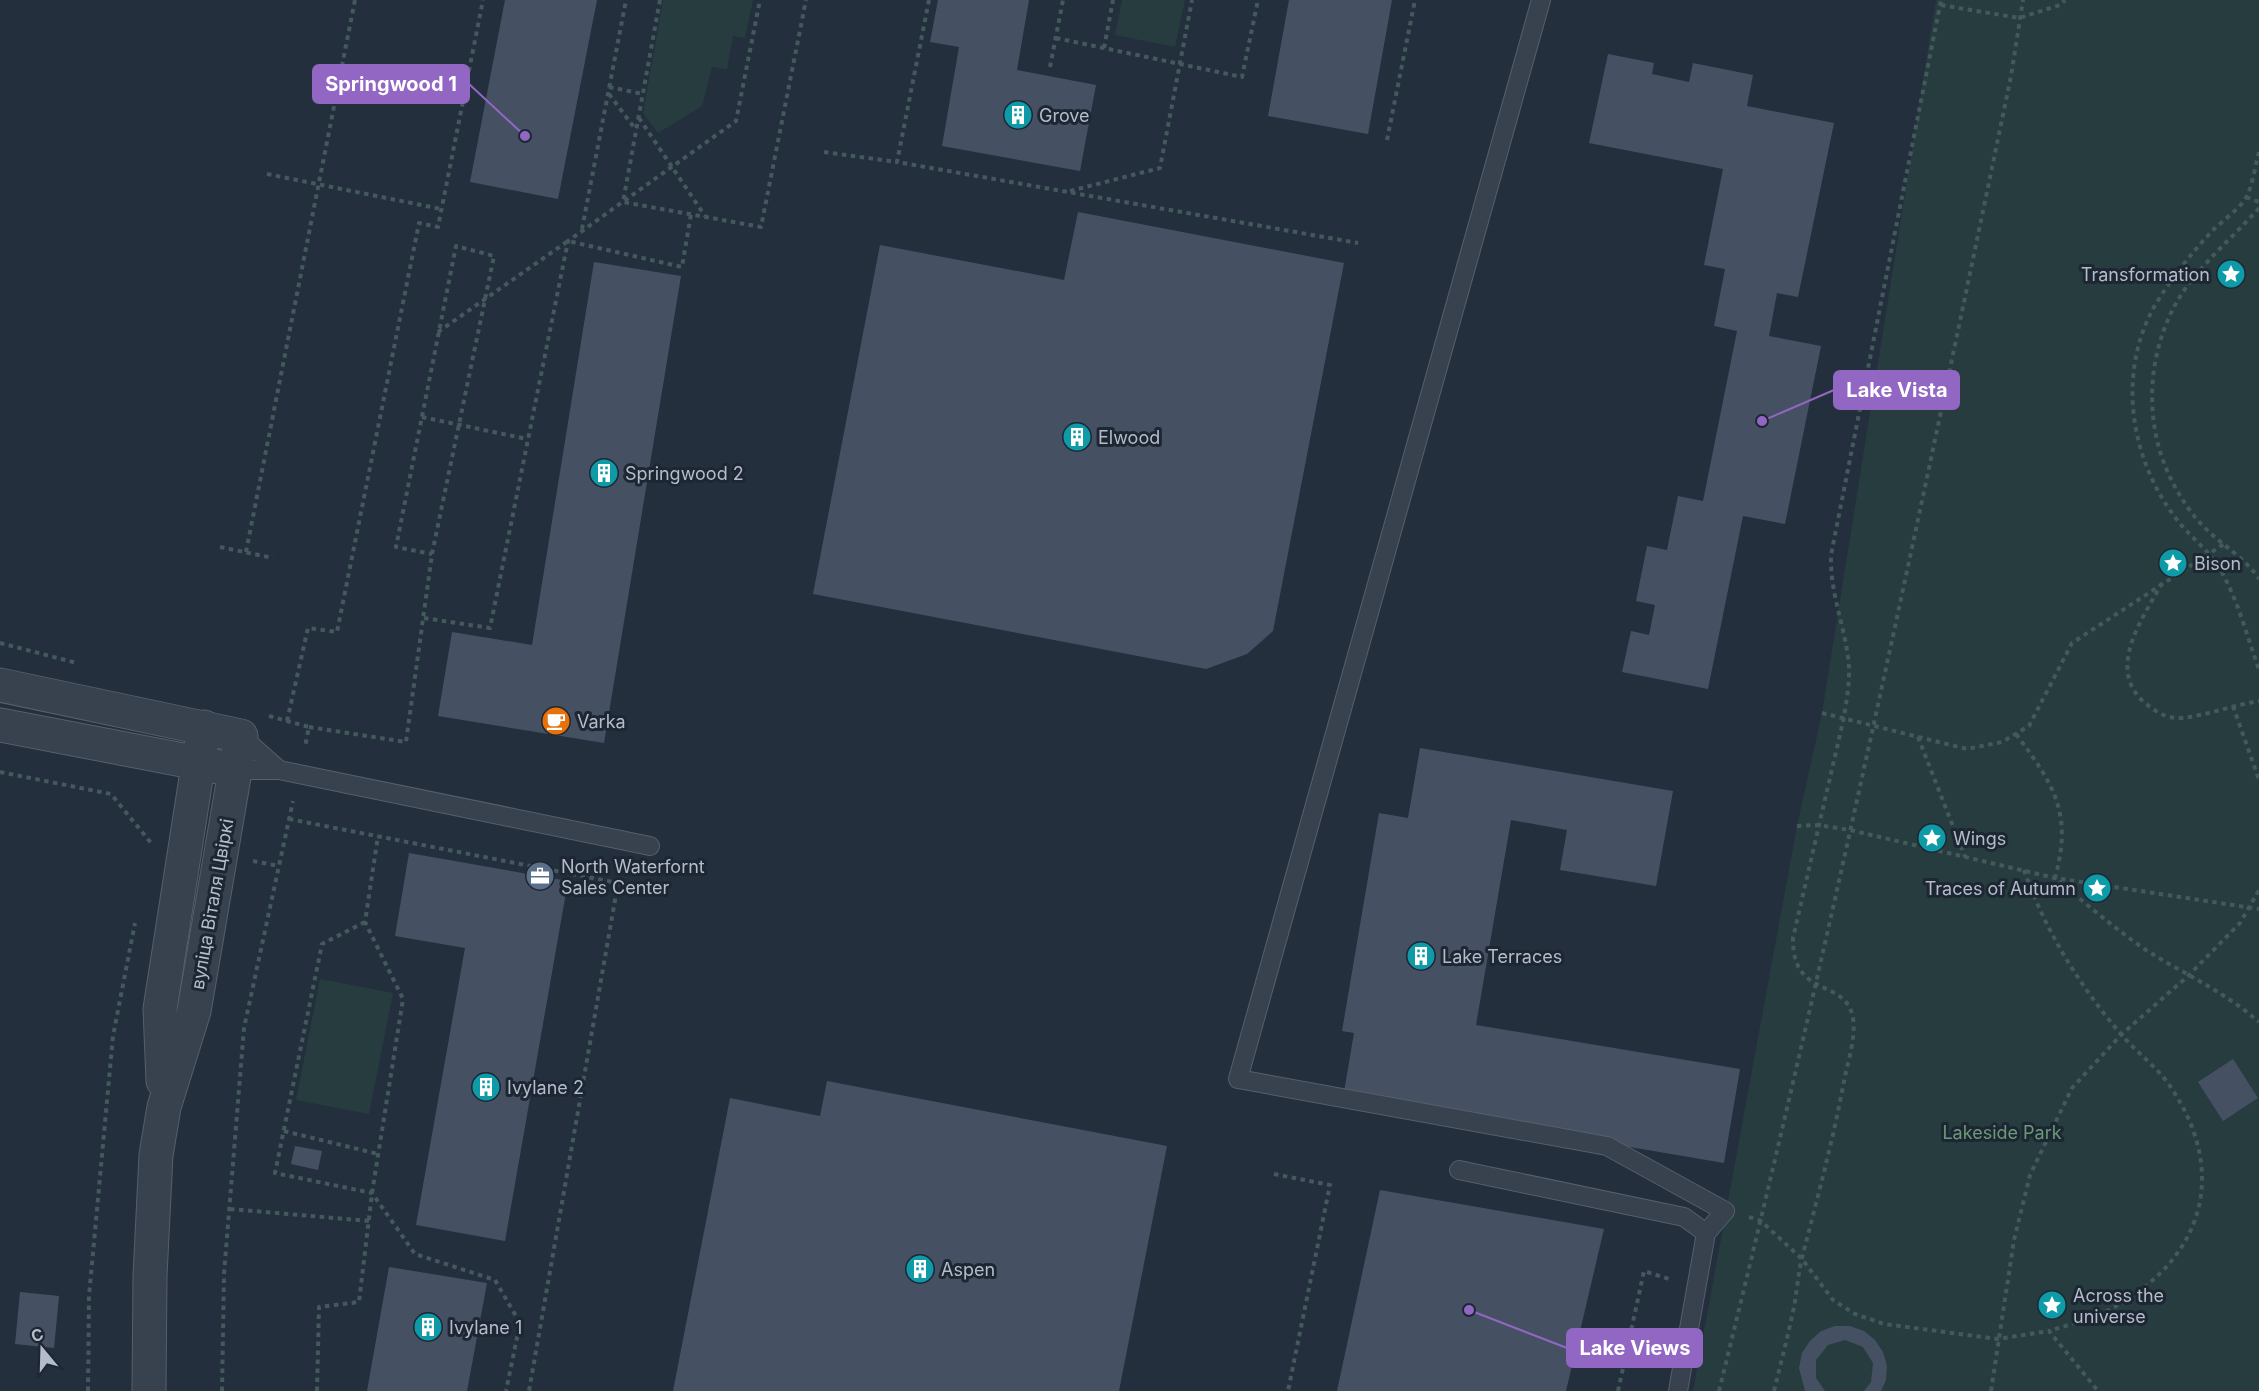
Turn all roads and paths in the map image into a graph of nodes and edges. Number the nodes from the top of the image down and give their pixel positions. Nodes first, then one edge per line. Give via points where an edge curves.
1 (355, 0) edge
2 (483, 0) edge
3 (626, 0) edge
4 (660, 0) edge
5 (760, 0) edge
6 (806, 0) edge
7 (929, 0) edge
8 (1063, 0) edge
9 (1113, 0) edge
10 (1192, 0) edge
11 (1258, 0) edge
12 (1415, 0) edge
13 (1542, 0) edge
14 (2023, 0) edge
15 (2065, 0) edge
16 (1941, 2) edge
17 (2019, 18) junction
18 (1056, 38) junction
19 (1104, 48) junction
20 (1180, 64) junction
21 (1050, 67) dead end
22 (609, 87) junction
23 (608, 94) junction
24 (643, 94) junction
25 (639, 117) junction
26 (636, 130) junction
27 (1387, 140) dead end
28 (824, 152) dead end
29 (2259, 152) edge
30 (897, 162) junction
31 (672, 167) junction
32 (267, 174) dead end
33 (319, 184) junction
34 (1066, 192) junction
35 (2246, 197) junction
36 (2259, 201) edge
37 (623, 202) junction
38 (2259, 208) edge
39 (441, 209) junction
40 (691, 214) junction
41 (706, 217) junction
42 (582, 230) junction
43 (568, 241) junction
44 (1358, 243) dead end
45 (486, 301) junction
46 (438, 332) junction
47 (422, 417) junction
48 (460, 425) junction
49 (526, 439) junction
50 (2224, 544) junction
51 (220, 547) dead end
52 (246, 552) junction
53 (2209, 552) junction
54 (432, 554) junction
55 (273, 558) dead end
56 (2259, 579) edge
57 (2163, 582) junction
58 (423, 618) junction
59 (2259, 670) edge
60 (0, 685) edge
61 (2259, 701) edge
62 (2233, 706) junction
63 (1822, 713) dead end
64 (1844, 717) junction
65 (287, 721) dead end
66 (0, 724) edge
67 (1874, 725) junction
68 (204, 727) junction
69 (309, 727) dead end
70 (2016, 734) junction
71 (241, 736) junction
72 (1917, 736) junction
73 (198, 763) junction
74 (235, 770) junction
75 (279, 770) junction
76 (0, 772) edge
77 (2259, 780) edge
78 (289, 819) dead end
79 (1818, 825) junction
80 (1797, 826) dead end
81 (1850, 830) junction
82 (378, 836) junction
83 (650, 846) dead end
84 (149, 854) dead end
85 (1965, 856) junction
86 (2024, 870) junction
87 (2055, 878) junction
88 (2259, 890) edge
89 (2249, 906) junction
90 (2259, 909) edge
91 (135, 922) dead end
92 (365, 922) junction
93 (2189, 975) junction
94 (1815, 985) junction
95 (2259, 1022) edge
96 (2121, 1035) junction
97 (164, 1107) junction
98 (284, 1131) junction
99 (378, 1154) junction
100 (1459, 1170) dead end
101 (1274, 1174) dead end
102 (372, 1193) junction
103 (230, 1209) dead end
104 (1725, 1211) junction
105 (369, 1221) junction
106 (1761, 1221) junction
107 (1706, 1233) junction
108 (1802, 1259) junction
109 (1698, 1287) junction
110 (2049, 1331) junction
111 (1998, 1339) junction
112 (88, 1391) edge
113 (149, 1391) edge
114 (317, 1391) edge
115 (506, 1391) edge
116 (529, 1391) edge
117 (1288, 1391) edge
118 (1618, 1391) edge
119 (1678, 1391) edge
120 (1719, 1391) edge
121 (1774, 1391) edge
122 (1991, 1391) edge
123 (2098, 1391) edge

1 - 33 path
2 - 39 path
3 - 22 path
4 - 24 path
5 - 31 path via 736,121
6 - 41 path via 761,227
7 - 30 path
8 - 18 path
9 - 19 path
10 - 20 path
11 - 20 path via 1242,77
12 - 27 path
13 - 104 lane via 1238,1079 1607,1146
14 - 17 path
15 - 17 path
16 - 17 path
16 - 64 path via 1832,555 1830,580 1848,658
17 - 67 path via 2011,76
18 - 19 path
18 - 21 path
19 - 20 path
20 - 34 path via 1160,168
22 - 23 path
22 - 24 path
23 - 26 path
23 - 42 path
24 - 25 path
25 - 26 path
25 - 31 path
26 - 37 path
28 - 30 path
29 - 35 path
30 - 34 path
31 - 37 path
31 - 41 path
32 - 33 path
33 - 39 path
33 - 52 path
34 - 44 path
35 - 36 path
35 - 53 path via 2179,268 2153,309 2137,351 2132,392 2144,466 2179,522
37 - 40 path
37 - 42 path
38 - 50 path via 2173,308 2157,351 2151,389 2154,432 2164,465 2202,526
39 - 65 path via 438,227 419,223 337,633 308,628
40 - 41 path
40 - 43 path via 682,267
42 - 43 path
43 - 45 path
43 - 49 path
45 - 46 path
45 - 46 path via 494,256 456,246
45 - 48 path
46 - 47 path
47 - 48 path
47 - 54 path via 396,547
48 - 49 path
48 - 54 path
49 - 58 path via 490,628
50 - 53 path
50 - 56 path
51 - 52 path
52 - 55 path
53 - 57 path
53 - 59 path via 2234,598
54 - 58 path
57 - 62 path via 2126,656 2130,684 2159,714 2181,718
57 - 70 path via 2072,642 2029,726
58 - 69 path via 406,742
60 - 68 street
61 - 62 path
62 - 77 path
63 - 64 path
64 - 67 path
64 - 79 path
66 - 73 street
67 - 72 path
67 - 81 path
68 - 71 street
68 - 73 street, вуліца Віталя Цвіркі
70 - 72 path via 2002,742 1967,749
70 - 87 path via 2043,771 2062,811 2063,851
71 - 74 street, вуліца Віталя Цвіркі
71 - 75 lane
72 - 85 path
73 - 74 street
73 - 97 street, вуліца Віталя Цвіркі via 160,1009
74 - 75 lane
74 - 97 street, вуліца Віталя Цвіркі via 194,1011
75 - 83 lane
76 - 84 path via 111,794 151,843
78 - 82 path
79 - 80 path
79 - 81 path
79 - 94 path via 1792,938 1792,957
81 - 85 path
81 - 94 path
82 - 92 path
82 - 116 path via 618,883
85 - 86 path
86 - 87 path
86 - 96 path via 2060,948
87 - 89 path
87 - 93 path via 2103,919
88 - 89 path
89 - 90 path
89 - 93 path via 2240,923
91 - 112 path via 112,1035 89,1296
92 - 98 path via 322,944
92 - 99 path via 403,999
93 - 95 path
93 - 96 path
94 - 106 path
94 - 108 path via 1846,1002 1853,1018 1852,1040 1833,1141
96 - 110 path via 2170,1087 2183,1110 2199,1154 2201,1206 2192,1232 2157,1277 2125,1302 2089,1319
96 - 111 path via 2072,1088 2030,1175 2014,1240
97 - 113 street, вуліца Віталя Цвіркі via 155,1177
98 - 99 path
98 - 102 path via 275,1173
99 - 102 path
100 - 107 lane via 1684,1217
101 - 117 path via 1330,1185
102 - 105 path
102 - 115 path via 415,1254 495,1280 520,1323
103 - 105 path
104 - 106 path
104 - 107 lane
105 - 114 path via 359,1302 319,1307
106 - 108 path
106 - 120 path
107 - 109 lane
108 - 111 path via 1833,1300 1855,1314 1884,1324
108 - 121 path
109 - 118 path via 1644,1271
109 - 119 lane
110 - 111 path
110 - 123 path
111 - 122 path

